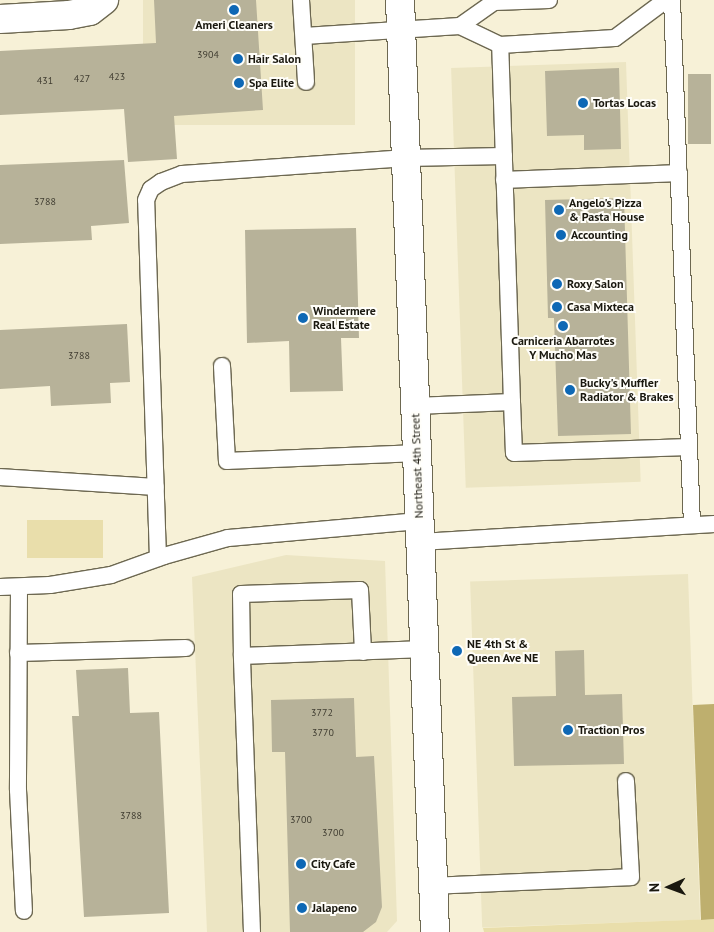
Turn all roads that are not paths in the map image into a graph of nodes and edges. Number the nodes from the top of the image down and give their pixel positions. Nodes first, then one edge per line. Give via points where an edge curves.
1 (104, 0) edge
2 (301, 0) edge
3 (400, 0) edge
4 (549, 0) edge
5 (666, 0) edge
6 (672, 0) edge
7 (0, 19) edge
8 (460, 26) junction
9 (401, 29) junction
10 (304, 36) junction
11 (500, 44) junction
12 (306, 82) dead end
13 (504, 156) junction
14 (406, 158) junction
15 (679, 173) junction
16 (504, 180) junction
17 (222, 366) dead end
18 (512, 402) junction
19 (415, 406) junction
20 (689, 447) junction
21 (417, 453) junction
22 (0, 478) edge
23 (156, 487) junction
24 (714, 524) edge
25 (692, 525) junction
26 (420, 531) junction
27 (158, 558) junction
28 (19, 587) junction
29 (0, 588) edge
30 (186, 648) dead end
31 (424, 650) junction
32 (364, 652) junction
33 (18, 653) junction
34 (242, 656) junction
35 (626, 781) dead end
36 (433, 886) junction
37 (24, 911) dead end
38 (252, 932) edge
39 (434, 932) edge

1 - 7 main road via 90,11 69,16
2 - 10 lane
3 - 9 main road, Northeast 4th Street
4 - 8 lane via 494,2
5 - 11 lane via 615,38
6 - 15 lane
8 - 9 lane
8 - 11 lane
9 - 10 lane
9 - 14 main road, Northeast 4th Street
10 - 12 lane
11 - 13 lane
13 - 14 lane
13 - 16 lane
14 - 19 main road, Northeast 4th Street
14 - 23 lane via 182,174 151,189 146,200
15 - 16 lane
15 - 20 lane
16 - 18 lane
17 - 21 lane via 227,461
18 - 19 lane
18 - 20 lane via 514,453
19 - 21 main road, Northeast 4th Street
20 - 25 lane
21 - 26 main road, Northeast 4th Street
22 - 23 lane
23 - 27 lane
24 - 25 lane
25 - 26 lane
26 - 27 lane via 228,538
26 - 31 main road, Northeast 4th Street
27 - 28 lane via 111,575
28 - 29 lane
28 - 33 lane
30 - 33 lane
31 - 32 lane
31 - 36 main road, Northeast 4th Street
32 - 34 lane
32 - 34 lane via 360,590 241,594
33 - 37 lane via 18,790
34 - 38 lane
35 - 36 lane via 631,877
36 - 39 main road, Northeast 4th Street

